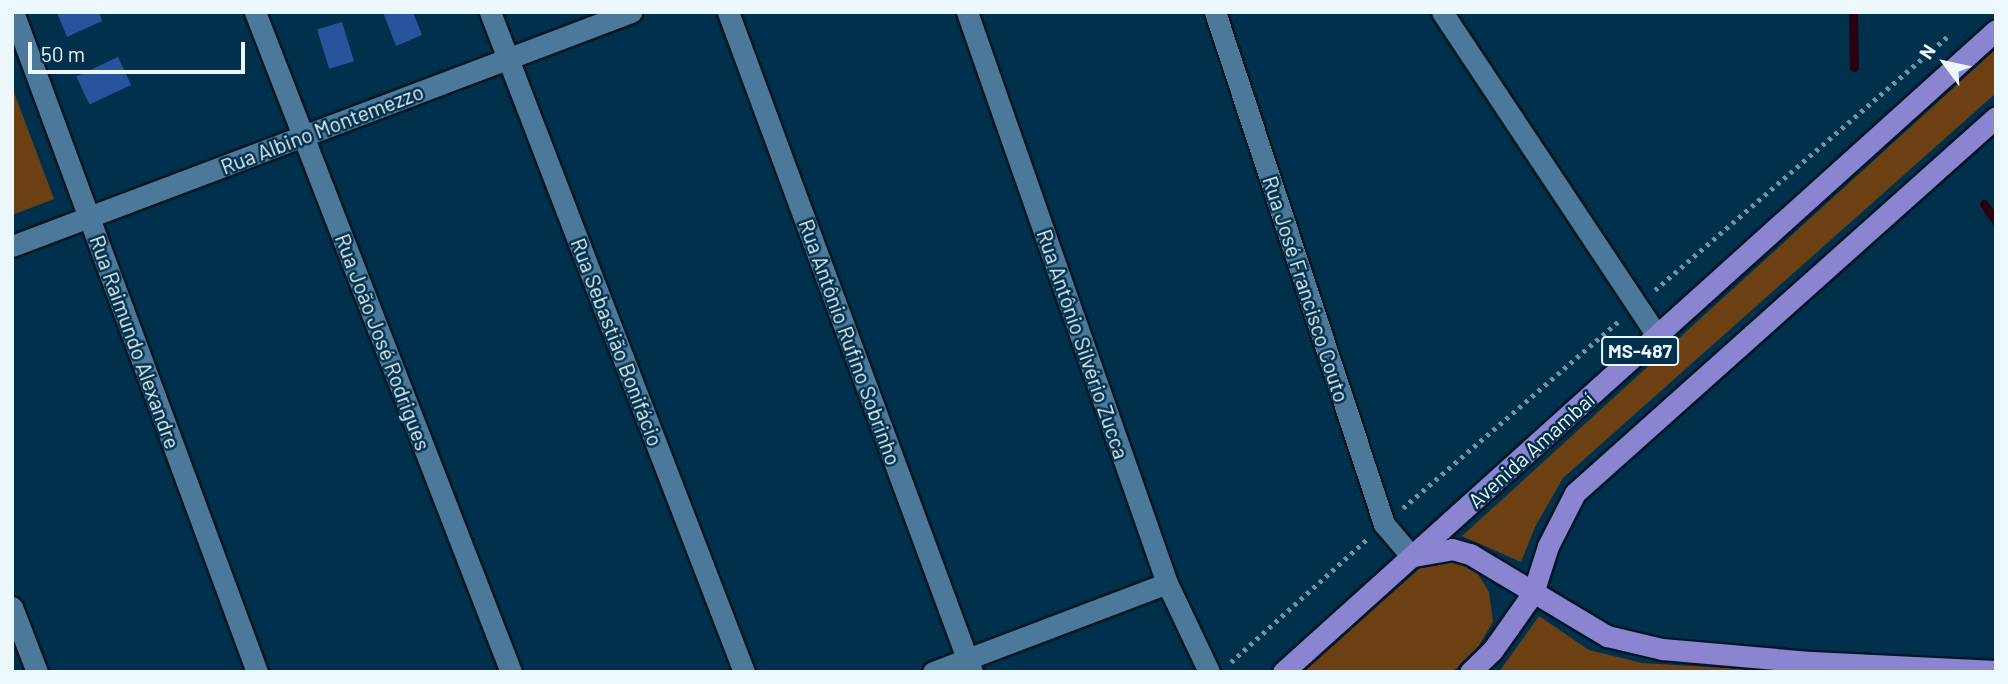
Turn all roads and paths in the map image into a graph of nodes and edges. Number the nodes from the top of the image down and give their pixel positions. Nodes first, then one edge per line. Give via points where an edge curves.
1 (13, 12) edge
2 (255, 12) edge
3 (490, 12) edge
4 (631, 12) edge
5 (728, 12) edge
6 (967, 12) edge
7 (1215, 12) edge
8 (1442, 12) edge
9 (1955, 30) dead end
10 (1996, 30) edge
11 (508, 59) junction
12 (1996, 117) edge
13 (303, 136) junction
14 (89, 217) junction
15 (12, 246) edge
16 (1636, 307) junction
17 (1657, 336) junction
18 (1384, 524) junction
19 (1412, 557) junction
20 (1167, 583) junction
21 (1533, 593) junction
22 (12, 607) edge
23 (1230, 663) dead end
24 (969, 665) edge
25 (1884, 669) edge
26 (1996, 671) edge
27 (37, 672) edge
28 (257, 672) edge
29 (511, 672) edge
30 (744, 672) edge
31 (933, 672) edge
32 (1209, 672) edge
33 (1283, 672) edge
34 (1470, 672) edge

1 - 14 street, Rua Raimundo Alexandre
2 - 13 street, Rua João José Rodrigues
3 - 11 street, Rua Sebastião Bonifácio
4 - 11 street, Rua Albino Montemezzo
5 - 24 street, Rua Antônio Rufino Sobrinho
6 - 20 street, Rua Antônio Silvério Zucca
7 - 18 street, Rua José Francisco Couto
8 - 16 street
9 - 16 path
10 - 17 main road, Avenida Amambaí / MS-487
11 - 13 street, Rua Albino Montemezzo
11 - 30 street, Rua Sebastião Bonifácio
12 - 21 main road via 1574,493 1548,546
13 - 14 street, Rua Albino Montemezzo
13 - 29 street, Rua João José Rodrigues
14 - 15 street, Rua Albino Montemezzo
14 - 28 street, Rua Raimundo Alexandre
16 - 17 street
16 - 18 path
17 - 19 main road, Avenida Amambaí / MS-487
18 - 19 street, Rua José Francisco Couto
18 - 23 path
19 - 21 main road via 1452,549 1470,554
19 - 33 main road, Avenida Amambaí / MS-487
20 - 24 street
20 - 32 street, Rua Antônio Silvério Zucca
21 - 25 main road via 1607,636 1662,649
21 - 34 main road via 1492,651
22 - 27 street
24 - 31 street
25 - 26 main road

